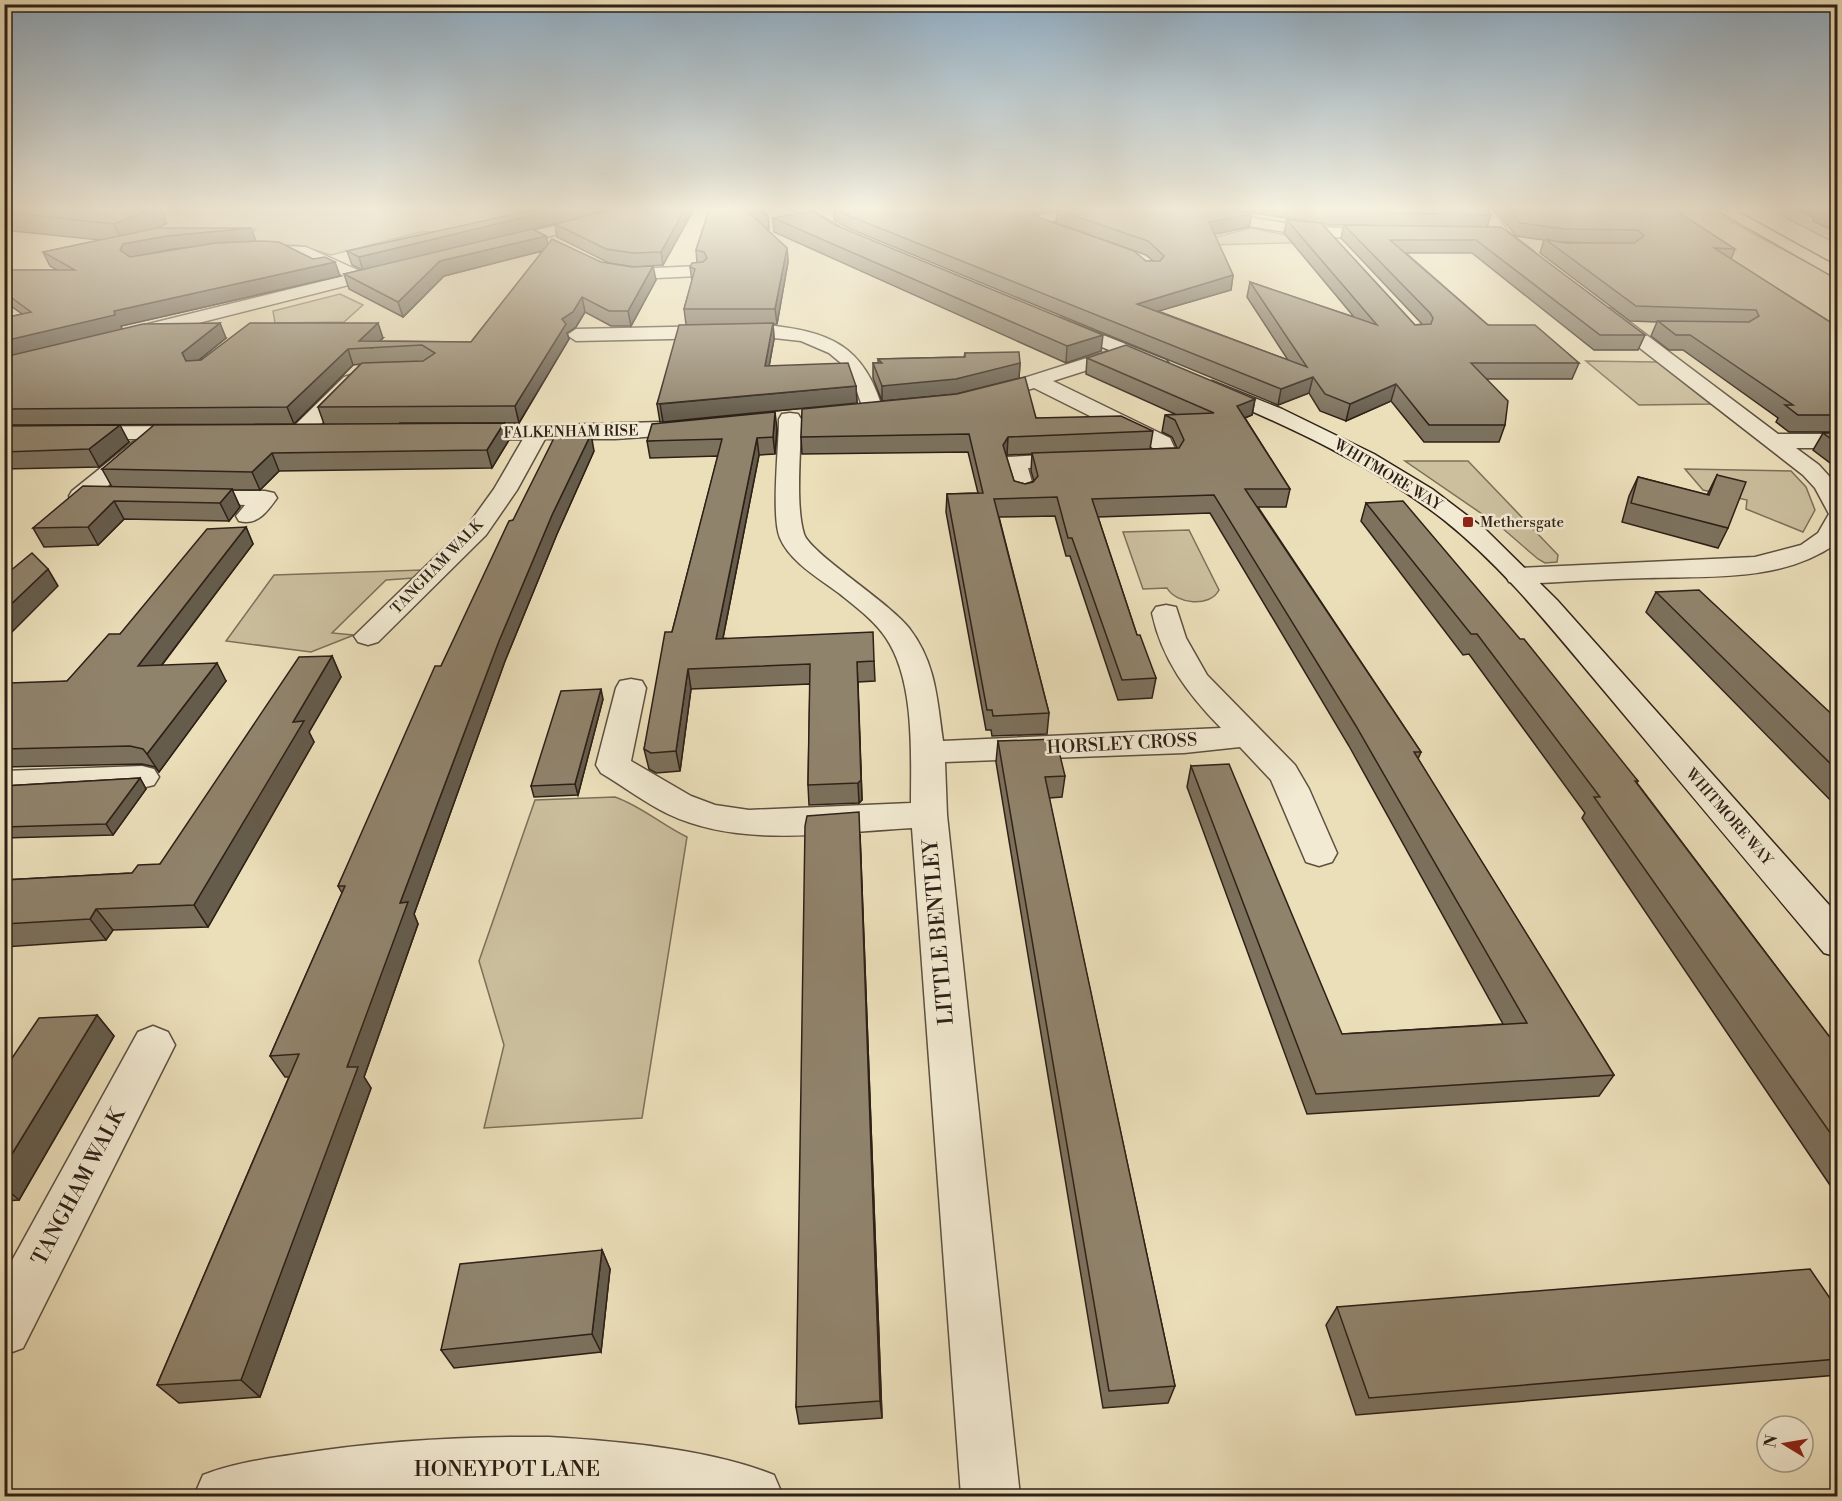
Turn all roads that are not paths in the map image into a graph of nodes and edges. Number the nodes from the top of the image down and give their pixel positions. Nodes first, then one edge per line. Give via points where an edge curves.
1 (364, 277) edge
2 (360, 278) joint
3 (1590, 301) edge
4 (1035, 312) edge
5 (1626, 328) junction
6 (1661, 328) edge
7 (576, 335) dead end
8 (119, 337) edge
9 (1128, 351) junction
10 (368, 369) edge
11 (1036, 381) junction
12 (965, 400) edge
13 (895, 408) edge
14 (872, 410) junction
15 (849, 413) edge
16 (790, 419) dead end
17 (718, 426) edge
18 (538, 432) junction
19 (158, 433) junction
20 (332, 433) edge
21 (444, 433) edge
22 (4, 434) edge
23 (205, 434) edge
24 (276, 434) edge
25 (300, 434) junction
26 (1775, 441) junction
27 (1838, 441) edge
28 (1023, 493) edge
29 (1838, 510) edge
30 (248, 516) dead end
31 (1838, 519) edge
32 (1828, 548) edge
33 (1519, 576) junction
34 (1166, 613) dead end
35 (368, 636) dead end
36 (631, 688) dead end
37 (1245, 736) junction
38 (927, 753) junction
39 (142, 777) edge
40 (4, 783) edge
41 (929, 815) junction
42 (1319, 853) dead end
43 (1838, 942) edge
44 (153, 1045) dead end
45 (4, 1329) edge
46 (224, 1497) edge
47 (753, 1497) edge
48 (991, 1497) edge

1 - 2 street
2 - 8 street via 249,313
3 - 5 street
4 - 9 street, WHITMORE WAY
5 - 6 street
5 - 26 street
7 - 14 street via 789,332 831,346 849,358 867,385
9 - 11 street
9 - 33 street, WHITMORE WAY via 1302,426 1374,464 1453,515
10 - 25 street via 361,371
11 - 12 street
11 - 28 street via 1162,443 1168,458 1015,462
13 - 14 street
14 - 15 street
16 - 38 street, LITTLE BENTLEY via 792,537 808,556 875,609 898,633 916,667
17 - 18 street, FALKENHAM RISE via 663,431
18 - 21 street, FALKENHAM RISE
18 - 35 street, TANGHAM WALK via 477,530
19 - 22 street
19 - 23 street
19 - 30 street via 81,496 265,498
20 - 25 street
24 - 25 street
26 - 27 street
26 - 29 street via 1825,485
31 - 32 street
32 - 33 street via 1749,566
33 - 43 street, WHITMORE WAY
34 - 37 street via 1168,634 1179,660
36 - 41 street via 613,765 679,805 711,818 749,823
37 - 38 street, HORSLEY CROSS
37 - 42 street via 1284,774
38 - 41 street, LITTLE BENTLEY
39 - 40 street
41 - 48 street, LITTLE BENTLEY
44 - 45 street, TANGHAM WALK
46 - 47 street, HONEYPOT LANE via 359,1473 441,1466 597,1469

